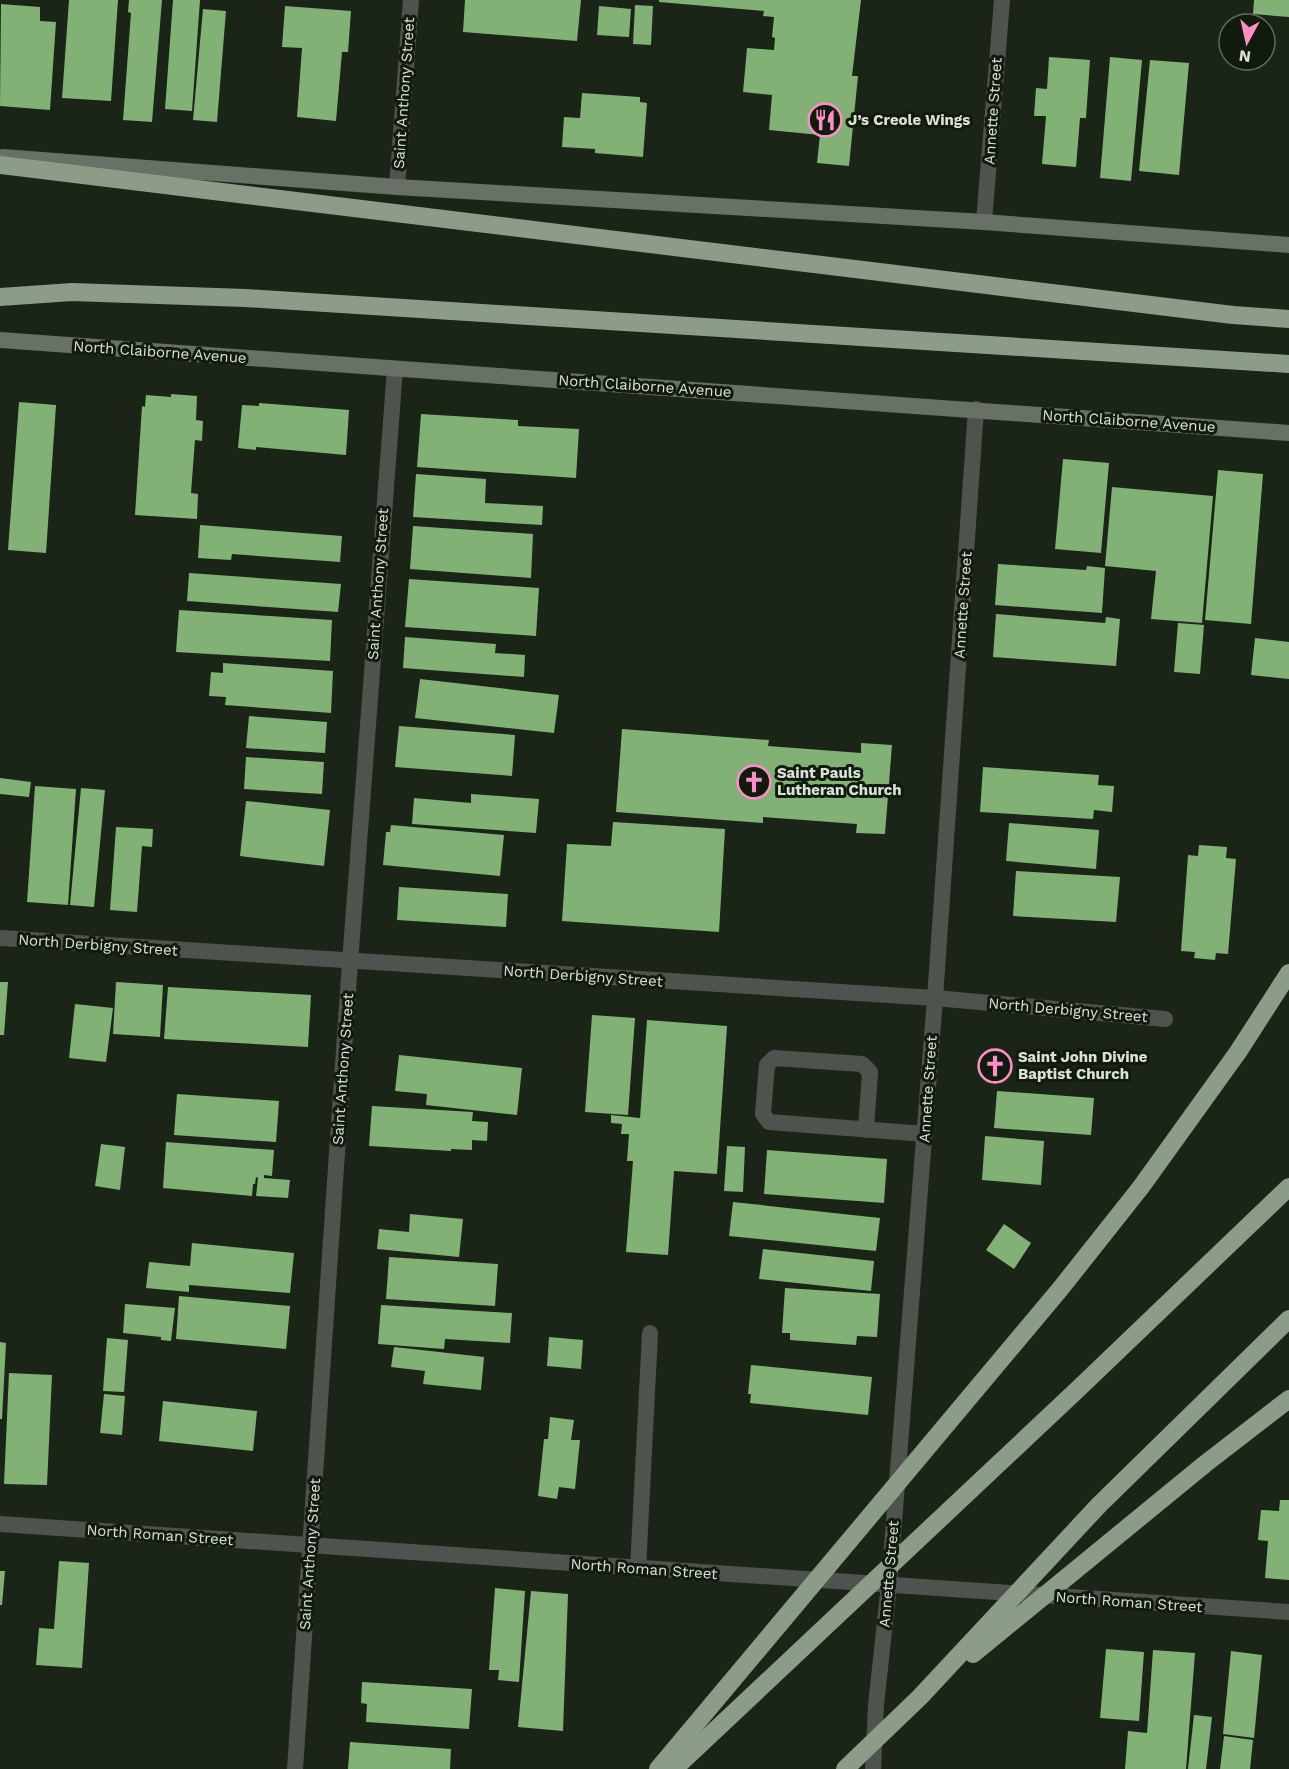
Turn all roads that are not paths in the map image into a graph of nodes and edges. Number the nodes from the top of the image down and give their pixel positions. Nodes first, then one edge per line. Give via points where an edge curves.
1 (411, 0) edge
2 (1002, 0) edge
3 (0, 157) edge
4 (0, 165) edge
5 (396, 187) junction
6 (984, 222) junction
7 (1289, 245) edge
8 (0, 297) edge
9 (1289, 319) edge
10 (0, 340) edge
11 (1289, 364) edge
12 (395, 369) junction
13 (976, 409) junction
14 (1289, 433) edge
15 (0, 938) edge
16 (350, 962) junction
17 (1289, 973) edge
18 (935, 998) junction
19 (1166, 1019) dead end
20 (866, 1130) junction
21 (925, 1134) junction
22 (1289, 1187) edge
23 (1289, 1319) edge
24 (650, 1333) dead end
25 (1289, 1399) edge
26 (0, 1524) edge
27 (311, 1546) junction
28 (638, 1569) junction
29 (889, 1585) junction
30 (1289, 1612) edge
31 (920, 1696) junction
32 (295, 1769) edge
33 (658, 1769) edge
34 (674, 1769) edge
35 (845, 1769) edge
36 (873, 1769) edge

1 - 5 street, Saint Anthony Street
2 - 6 street, Annette Street
3 - 5 main road
4 - 9 highway
5 - 6 main road
6 - 7 main road
8 - 11 highway via 72,292 245,298
10 - 12 main road, North Claiborne Avenue
12 - 13 main road, North Claiborne Avenue
12 - 16 street, Saint Anthony Street
13 - 14 main road, North Claiborne Avenue
13 - 18 street, Annette Street
15 - 16 street, North Derbigny Street
16 - 18 street, North Derbigny Street
16 - 27 street, Saint Anthony Street
17 - 33 highway, bridge via 1238,1052 1134,1196 1010,1350
18 - 19 street, North Derbigny Street
18 - 21 street, Annette Street
20 - 20 street via 769,1122 763,1114 767,1065 774,1058 862,1064 870,1072
20 - 21 street
21 - 29 street, Annette Street
22 - 34 highway, bridge
23 - 31 highway, bridge via 1099,1505
24 - 28 street
25 - 31 highway, bridge
26 - 27 street, North Roman Street
27 - 28 street, North Roman Street
27 - 32 street, Saint Anthony Street
28 - 29 street, North Roman Street
29 - 30 street, North Roman Street
29 - 36 street, Annette Street
31 - 35 highway, bridge

